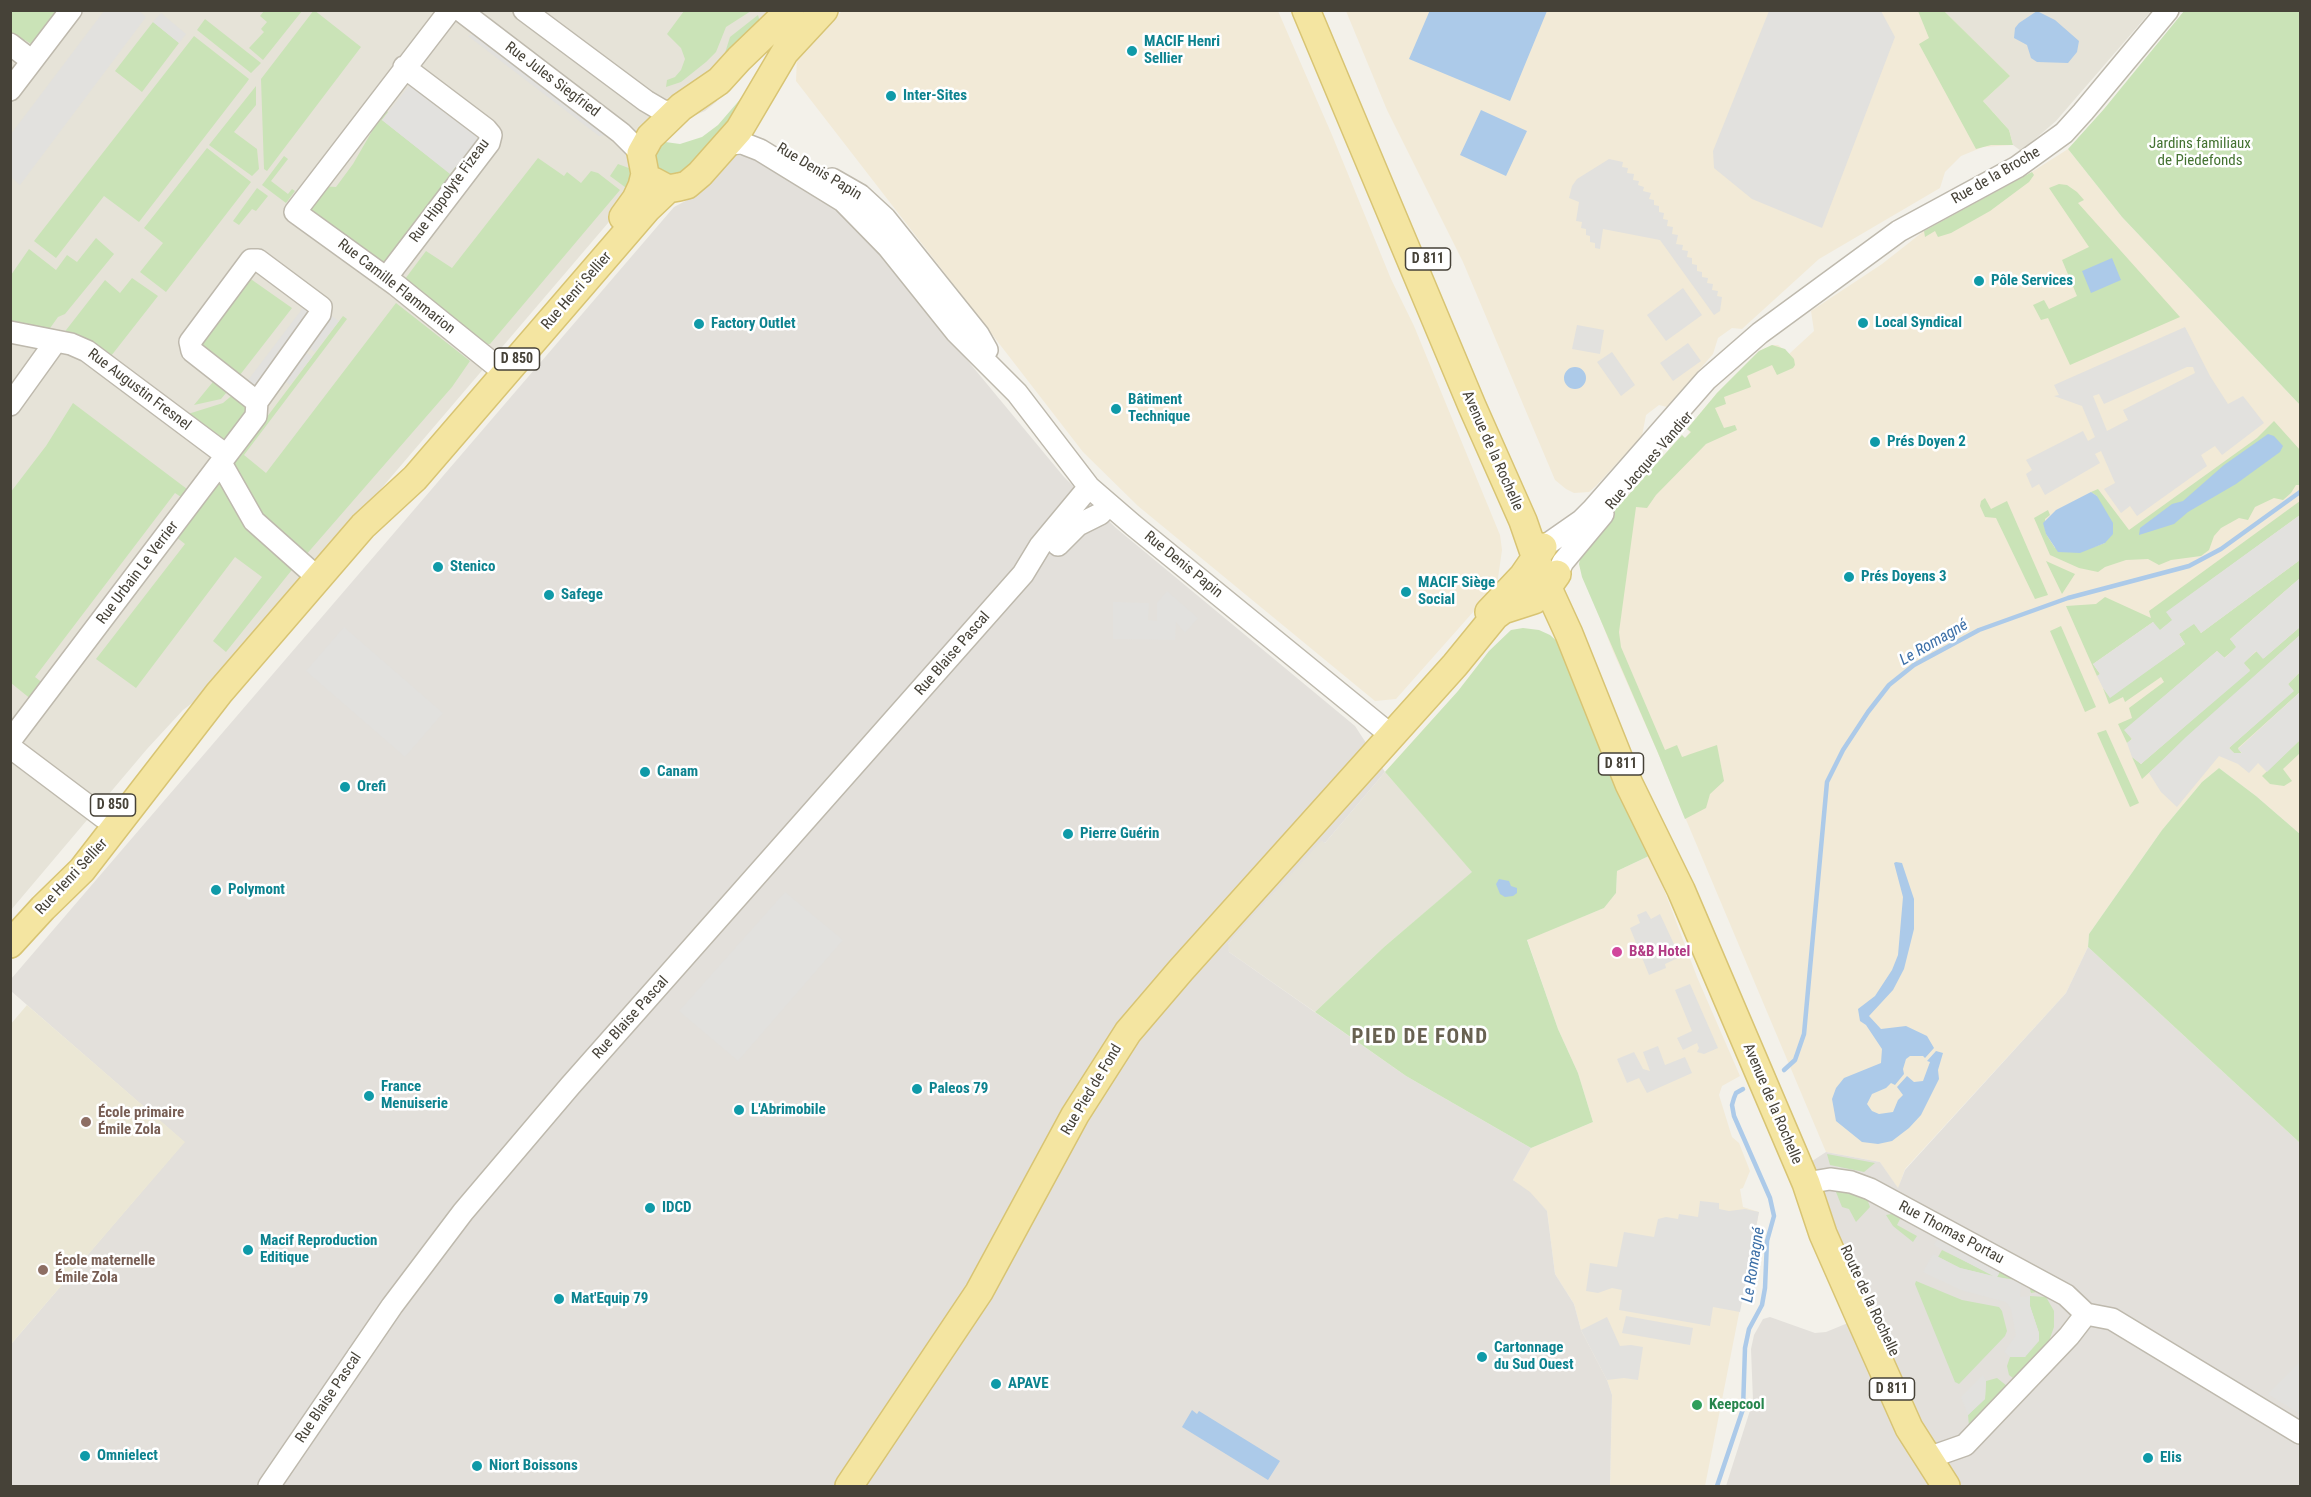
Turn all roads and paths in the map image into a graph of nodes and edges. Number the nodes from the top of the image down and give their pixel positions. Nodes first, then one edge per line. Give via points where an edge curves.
1 (71, 10) edge
2 (450, 10) edge
3 (460, 10) edge
4 (524, 10) edge
5 (824, 10) edge
6 (1306, 10) edge
7 (1324, 10) edge
8 (2168, 11) edge
9 (777, 14) edge
10 (10, 44) edge
11 (32, 61) junction
12 (404, 67) junction
13 (719, 81) junction
14 (10, 90) edge
15 (751, 111) junction
16 (675, 112) junction
17 (729, 144) junction
18 (643, 164) junction
19 (668, 189) junction
20 (1881, 243) joint
21 (386, 278) junction
22 (10, 332) edge
23 (56, 341) junction
24 (1739, 350) junction
25 (495, 365) junction
26 (997, 372) junction
27 (257, 402) junction
28 (10, 405) edge
29 (224, 459) junction
30 (1089, 487) junction
31 (1109, 505) junction
32 (363, 526) junction
33 (1542, 550) junction
34 (1023, 574) junction
35 (318, 578) junction
36 (1553, 579) junction
37 (1569, 634) junction
38 (1455, 665) junction
39 (219, 693) junction
40 (1414, 710) junction
41 (1392, 736) junction
42 (10, 741) edge
43 (10, 747) edge
44 (104, 817) junction
45 (1682, 890) junction
46 (10, 921) edge
47 (10, 944) edge
48 (1806, 1183) junction
49 (2086, 1314) junction
50 (1860, 1318) joint
51 (2301, 1433) edge
52 (1928, 1458) junction
53 (269, 1486) edge
54 (849, 1486) edge
55 (1931, 1486) edge
56 (1946, 1486) edge

1 - 11 street
2 - 12 street
3 - 18 street, Rue Jules Siegfried via 621,133
4 - 16 street via 646,101 663,111
5 - 15 main road, Rue Henri Sellier / D 850 via 785,52
6 - 33 main road, Avenue de la Rochelle / D 811 via 1472,406 1523,521
7 - 33 main road, Avenue de la Rochelle / D 811
8 - 20 street, Rue de la Broche via 2083,112 2051,143
9 - 13 main road, Rue Henri Sellier / D 850
10 - 11 street
11 - 14 street
12 - 21 street, Rue Hippolyte Fizeau via 491,135 489,143
12 - 21 street, Rue Camille Flammarion via 295,212
13 - 15 main road via 742,84 752,95
13 - 16 main road, Rue Henri Sellier / D 850
15 - 17 main road, Rue Henri Sellier / D 850
15 - 26 street, Rue Denis Papin via 756,132 871,204 978,334
16 - 18 main road, Rue Henri Sellier / D 850 via 650,137
17 - 19 main road, Rue Henri Sellier / D 850 via 687,185
17 - 26 street, Rue Denis Papin via 747,144 843,201 888,247 956,332
18 - 19 main road
18 - 25 main road, Rue Henri Sellier / D 850 via 636,199 628,211
19 - 32 main road, Rue Henri Sellier / D 850 via 647,208 415,478
20 - 24 street, Rue Jacques Vandier
21 - 25 street, Rue Camille Flammarion
22 - 23 street, Rue Augustin Fresnel
23 - 28 street
23 - 29 street, Rue Augustin Fresnel via 87,351
24 - 33 street, Rue Jacques Vandier via 1706,380 1593,509
24 - 36 street, Rue Jacques Vandier via 1708,393
25 - 32 main road, Rue Henri Sellier / D 850 via 370,512
26 - 30 street, Rue Denis Papin
27 - 27 street, Rue Urbain Le Verrier via 320,314 321,307 258,260 251,260 190,342 192,351
27 - 29 street, Rue Urbain Le Verrier via 256,417
29 - 35 street, Rue Augustin Fresnel via 254,521
29 - 42 street, Rue Urbain Le Verrier
30 - 31 street, Rue Denis Papin
30 - 34 street, Rue Blaise Pascal via 1040,546
31 - 34 street, Rue Blaise Pascal via 1078,525 1037,567
31 - 41 street, Rue Denis Papin
32 - 35 main road, Rue Henri Sellier / D 850
33 - 36 main road, Avenue de la Rochelle / D 811
33 - 40 main road, Rue Jacques Vandier via 1448,661
34 - 53 street, Rue Blaise Pascal via 562,1095 464,1212 392,1306
35 - 39 main road, Rue Henri Sellier / D 850
36 - 37 main road, Avenue de la Rochelle / D 811
36 - 38 main road, Rue Jacques Vandier via 1534,600 1495,616
36 - 45 main road, Avenue de la Rochelle / D 811 via 1645,779
37 - 38 main road via 1558,623 1537,614 1514,615
37 - 45 main road, Avenue de la Rochelle / D 811 via 1629,784
38 - 40 main road, Rue Jacques Vandier
39 - 44 main road, Rue Henri Sellier / D 850 via 178,729
39 - 47 main road, Rue Henri Sellier / D 850 via 82,870
40 - 41 main road, Rue Jacques Vandier
41 - 54 main road, Rue Pied de Fond via 1128,1032 1075,1115 979,1292
43 - 44 street
44 - 46 main road, Rue Henri Sellier / D 850 via 47,886
45 - 48 main road, Avenue de la Rochelle / D 811
48 - 49 street, Rue Thomas Portau via 1830,1179 1870,1189 2066,1295
48 - 50 main road, Avenue de la Rochelle / D 811 via 1823,1234
48 - 52 main road, Route de la Rochelle / D 811 via 1830,1218 1927,1424
49 - 51 street, Rue Thomas Portau via 2112,1319
49 - 52 street via 1965,1445
50 - 52 main road, Route de la Rochelle / D 811 via 1909,1428
52 - 55 main road, Route de la Rochelle / D 811
52 - 56 main road, Route de la Rochelle / D 811

